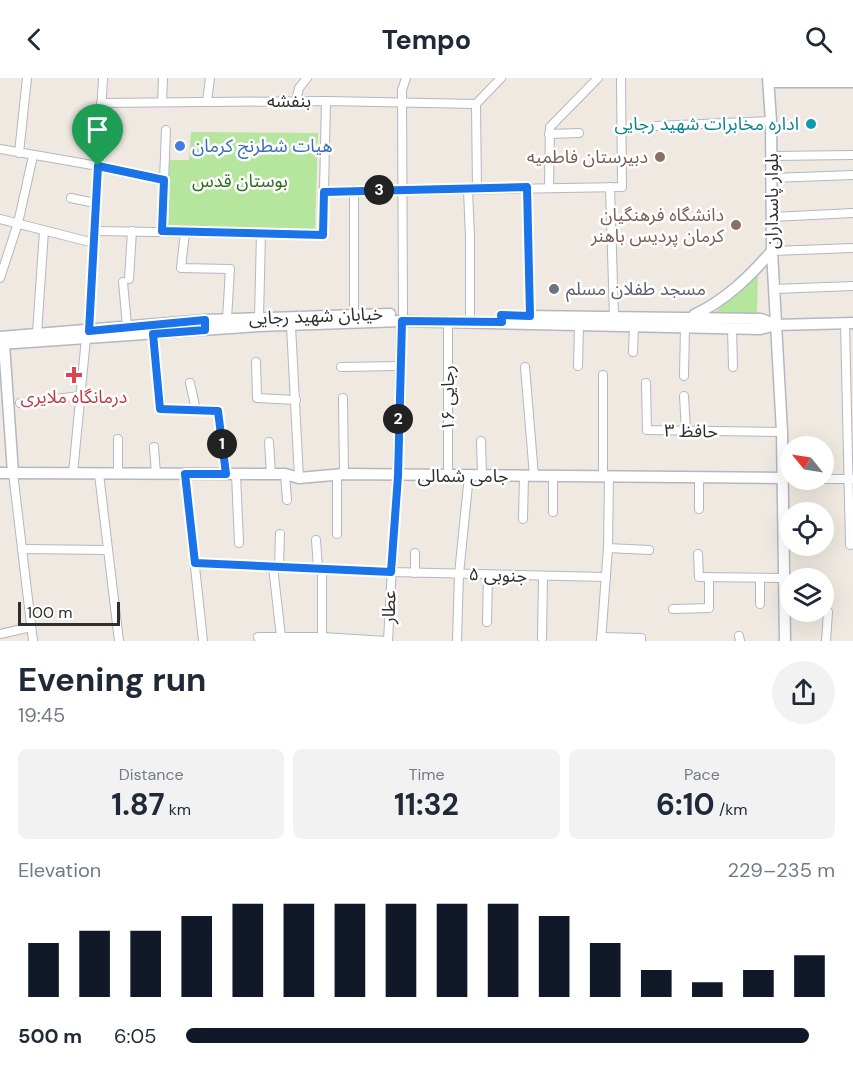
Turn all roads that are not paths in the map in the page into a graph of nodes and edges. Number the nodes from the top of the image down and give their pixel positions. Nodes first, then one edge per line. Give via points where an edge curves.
1 (27, 78) edge
2 (103, 78) edge
3 (163, 78) edge
4 (210, 78) edge
5 (307, 78) edge
6 (406, 78) edge
7 (501, 78) edge
8 (598, 78) edge
9 (621, 78) edge
10 (768, 80) edge
11 (853, 81) edge
12 (207, 101) junction
13 (326, 101) junction
14 (162, 102) junction
15 (296, 102) junction
16 (101, 103) junction
17 (403, 103) junction
18 (476, 104) junction
19 (771, 121) junction
20 (656, 126) dead end
21 (166, 130) dead end
22 (549, 130) junction
23 (579, 133) dead end
24 (0, 149) edge
25 (19, 153) junction
26 (853, 155) edge
27 (33, 156) junction
28 (772, 156) junction
29 (98, 166) junction
30 (853, 175) edge
31 (772, 178) junction
32 (164, 180) junction
33 (527, 187) junction
34 (549, 187) junction
35 (610, 187) junction
36 (477, 189) junction
37 (354, 190) junction
38 (403, 190) junction
39 (468, 190) junction
40 (324, 192) junction
41 (71, 198) dead end
42 (95, 203) junction
43 (853, 213) edge
44 (772, 217) junction
45 (0, 219) edge
46 (18, 223) junction
47 (44, 231) junction
48 (94, 231) junction
49 (132, 231) junction
50 (162, 231) junction
51 (184, 232) junction
52 (261, 233) junction
53 (94, 243) junction
54 (853, 248) edge
55 (772, 251) junction
56 (0, 278) edge
57 (853, 286) edge
58 (774, 289) junction
59 (354, 315) junction
60 (470, 315) junction
61 (530, 316) junction
62 (614, 317) junction
63 (259, 318) junction
64 (402, 318) junction
65 (227, 319) junction
66 (502, 319) junction
67 (448, 321) junction
68 (688, 322) junction
69 (849, 323) edge
70 (205, 325) junction
71 (579, 325) junction
72 (776, 325) junction
73 (126, 326) junction
74 (291, 326) junction
75 (634, 326) junction
76 (732, 328) junction
77 (37, 333) junction
78 (153, 334) junction
79 (87, 335) junction
80 (1, 342) edge
81 (633, 352) dead end
82 (256, 363) dead end
83 (399, 366) junction
84 (578, 366) dead end
85 (341, 367) dead end
86 (525, 367) dead end
87 (733, 367) dead end
88 (603, 375) dead end
89 (684, 376) dead end
90 (190, 383) dead end
91 (646, 383) dead end
92 (81, 396) junction
93 (684, 396) dead end
94 (343, 398) dead end
95 (296, 400) junction
96 (20, 403) dead end
97 (4, 404) edge
98 (196, 410) junction
99 (686, 431) junction
100 (782, 432) junction
101 (782, 436) edge
102 (118, 439) dead end
103 (481, 441) dead end
104 (269, 442) dead end
105 (154, 447) dead end
106 (0, 473) edge
107 (13, 473) junction
108 (73, 473) junction
109 (99, 474) junction
110 (118, 474) junction
111 (156, 474) junction
112 (185, 474) junction
113 (231, 474) junction
114 (271, 474) junction
115 (285, 474) junction
116 (340, 474) junction
117 (448, 475) junction
118 (469, 475) junction
119 (482, 475) junction
120 (398, 476) junction
121 (529, 476) junction
122 (553, 476) junction
123 (606, 476) junction
124 (699, 477) junction
125 (299, 478) junction
126 (780, 478) edge
127 (834, 479) edge
128 (851, 479) edge
129 (787, 490) edge
130 (287, 500) dead end
131 (699, 509) dead end
132 (554, 512) dead end
133 (524, 519) dead end
134 (280, 534) dead end
135 (337, 534) dead end
136 (316, 540) dead end
137 (239, 543) dead end
138 (850, 545) dead end
139 (608, 548) junction
140 (22, 549) junction
141 (108, 550) junction
142 (649, 550) dead end
143 (415, 553) dead end
144 (698, 554) dead end
145 (195, 563) junction
146 (276, 567) junction
147 (784, 568) edge
148 (320, 569) junction
149 (391, 572) junction
150 (414, 573) junction
151 (459, 574) junction
152 (488, 575) junction
153 (543, 576) junction
154 (606, 577) junction
155 (709, 577) junction
156 (760, 578) junction
157 (780, 578) edge
158 (760, 604) dead end
159 (673, 609) dead end
160 (487, 622) dead end
161 (785, 622) edge
162 (827, 622) edge
163 (31, 627) junction
164 (0, 634) edge
165 (281, 637) junction
166 (542, 638) dead end
167 (259, 639) edge
168 (322, 639) edge
169 (601, 639) edge
170 (33, 641) edge
171 (119, 641) edge
172 (203, 641) edge
173 (387, 641) edge
174 (457, 641) edge
175 (641, 641) edge
176 (785, 641) edge
177 (826, 641) edge

1 - 25 street
2 - 16 street
3 - 14 street
4 - 12 street
5 - 15 street via 299,88
6 - 17 street, عطار
7 - 18 street
8 - 22 street
9 - 35 street via 622,187
10 - 11 main road
10 - 19 main road, بلوار پاسداران
12 - 14 street, بنفشه
12 - 15 street, بنفشه
13 - 15 street, بنفشه
13 - 17 street, بنفشه
13 - 40 street
14 - 16 street, بنفشه
16 - 29 street
17 - 18 street, بنفشه
17 - 38 street, عطار
18 - 36 street
19 - 20 street
19 - 28 main road, بلوار پاسداران
21 - 32 street
22 - 23 street
22 - 34 street
24 - 25 street
25 - 27 street
26 - 28 street
27 - 29 street
27 - 46 street
28 - 31 main road, بلوار پاسداران
29 - 32 street
29 - 42 street
30 - 31 street
31 - 44 main road, بلوار پاسداران
32 - 50 street
33 - 34 street
33 - 36 street
33 - 61 street
34 - 35 street
35 - 62 street
36 - 39 street
37 - 38 street
37 - 40 street
37 - 59 street
38 - 39 street
38 - 64 street, عطار
39 - 60 street
40 - 52 street via 323,235
41 - 42 street
42 - 48 street
43 - 44 street
44 - 55 main road, بلوار پاسداران
45 - 46 street
46 - 47 street
46 - 56 street
47 - 53 street
47 - 77 street
48 - 49 street
48 - 53 street
49 - 50 street
49 - 73 street
50 - 51 street
51 - 52 street
51 - 65 street via 181,268 230,269
52 - 63 street
53 - 79 street
54 - 55 street
55 - 58 main road, بلوار پاسداران
55 - 68 main road via 726,296
57 - 58 street
58 - 72 main road, بلوار پاسداران
59 - 63 main road, خیابان شهید رجایی
59 - 64 main road, خیابان شهید رجایی
60 - 64 main road, خیابان شهید رجایی
60 - 66 main road, خیابان شهید رجایی
61 - 62 main road, خیابان شهید رجایی
61 - 66 main road, خیابان شهید رجایی
62 - 68 main road, خیابان شهید رجایی
63 - 65 main road, خیابان شهید رجایی
64 - 67 main road, خیابان شهید رجایی
64 - 74 main road, خیابان شهید رجایی
64 - 83 street, عطار
65 - 70 main road, خیابان شهید رجایی
66 - 67 main road, خیابان شهید رجایی
66 - 71 main road, خیابان شهید رجایی
67 - 117 street, رجایی ۱۶
68 - 72 main road, خیابان شهید رجایی via 761,319
68 - 75 main road, خیابان شهید رجایی
68 - 76 main road, خیابان شهید رجایی
68 - 89 street
69 - 72 main road, خیابان شهید رجایی
69 - 128 street
70 - 73 main road, خیابان شهید رجایی
70 - 74 main road, خیابان شهید رجایی
70 - 78 main road, خیابان شهید رجایی
71 - 75 main road, خیابان شهید رجایی
71 - 84 street
72 - 76 main road, خیابان شهید رجایی
72 - 100 main road, بلوار پاسداران
73 - 79 main road, خیابان شهید رجایی
74 - 95 street
75 - 81 street
76 - 87 street
77 - 79 main road, خیابان شهید رجایی
77 - 80 main road, خیابان شهید رجایی
78 - 79 main road, خیابان شهید رجایی
78 - 98 street via 160,409
79 - 80 main road, خیابان شهید رجایی
79 - 92 street
80 - 97 main road
82 - 95 street via 257,398
83 - 85 street
83 - 120 street, عطار
86 - 121 street
88 - 123 street
90 - 98 street
91 - 99 street, حافظ ۳ via 647,430
92 - 96 street
92 - 108 street
93 - 99 street
94 - 116 street
95 - 125 street
97 - 107 main road
98 - 113 street via 218,411
99 - 100 street, حافظ ۳
100 - 101 main road, بلوار پاسداران
102 - 110 street
103 - 119 street
104 - 114 street
105 - 111 street
106 - 107 main road, جامی شمالی
107 - 108 main road, جامی شمالی
107 - 140 street
108 - 109 main road, جامی شمالی
109 - 110 main road, جامی شمالی
109 - 141 street
110 - 111 main road, جامی شمالی
111 - 112 main road, جامی شمالی
112 - 113 main road, جامی شمالی
112 - 145 street
113 - 114 main road, جامی شمالی
113 - 137 street
114 - 115 main road, جامی شمالی
115 - 125 main road, جامی شمالی
115 - 130 street
116 - 120 main road, جامی شمالی
116 - 125 main road, جامی شمالی
116 - 135 street
117 - 118 main road, جامی شمالی
117 - 120 main road, جامی شمالی
118 - 119 main road, جامی شمالی
118 - 151 street
119 - 121 main road, جامی شمالی
120 - 149 street, عطار
121 - 122 main road, جامی شمالی
121 - 133 street
122 - 123 main road, جامی شمالی
122 - 132 street
123 - 124 main road, جامی شمالی
123 - 139 street
124 - 126 main road, جامی شمالی
124 - 131 street
127 - 128 street
128 - 138 street
129 - 147 main road, بلوار پاسداران
134 - 146 street
136 - 148 street
139 - 142 street
139 - 154 street
140 - 141 street
140 - 163 street
141 - 171 street
143 - 150 street
144 - 155 street via 699,577
145 - 146 street, جنوبی ۵
145 - 172 street
146 - 148 street, جنوبی ۵
146 - 165 street
148 - 149 street, جنوبی ۵
148 - 168 street
149 - 150 street, جنوبی ۵
149 - 173 street, عطار
150 - 151 street, جنوبی ۵
151 - 152 street, جنوبی ۵
151 - 174 street
152 - 153 street, جنوبی ۵
152 - 160 street
153 - 154 street, جنوبی ۵
153 - 166 street
154 - 169 street
155 - 156 street
155 - 159 street via 709,608
156 - 157 street
156 - 158 street
161 - 176 main road, بلوار پاسداران
162 - 177 street
163 - 164 street
163 - 170 street
165 - 167 street
165 - 168 street
168 - 173 street
169 - 175 street

